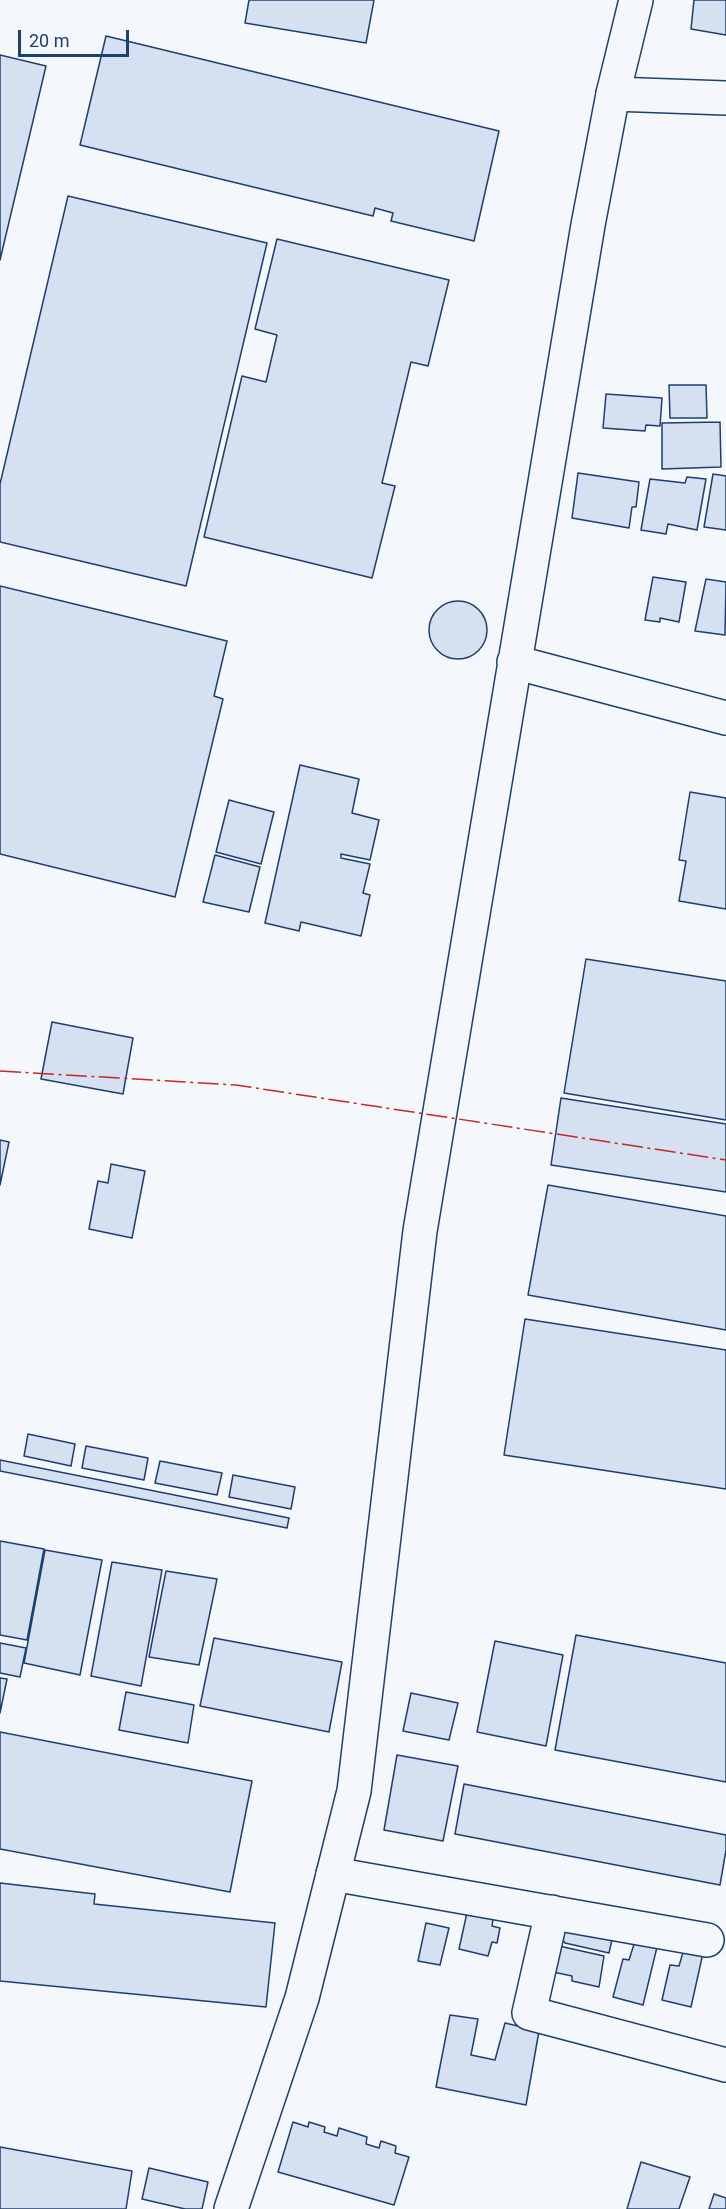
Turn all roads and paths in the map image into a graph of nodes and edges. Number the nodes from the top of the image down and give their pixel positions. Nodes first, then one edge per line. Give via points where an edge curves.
1 (636, 0) edge
2 (614, 94) junction
3 (726, 98) edge
4 (514, 662) junction
5 (726, 718) edge
6 (333, 1874) junction
7 (552, 1912) junction
8 (706, 1940) dead end
9 (726, 2065) edge
10 (231, 2209) edge

1 - 2 street
2 - 3 street
2 - 4 street
4 - 5 street
4 - 6 street via 420,1231 354,1791
6 - 7 street
6 - 10 street via 302,1998
7 - 8 street
7 - 9 street via 529,2013

